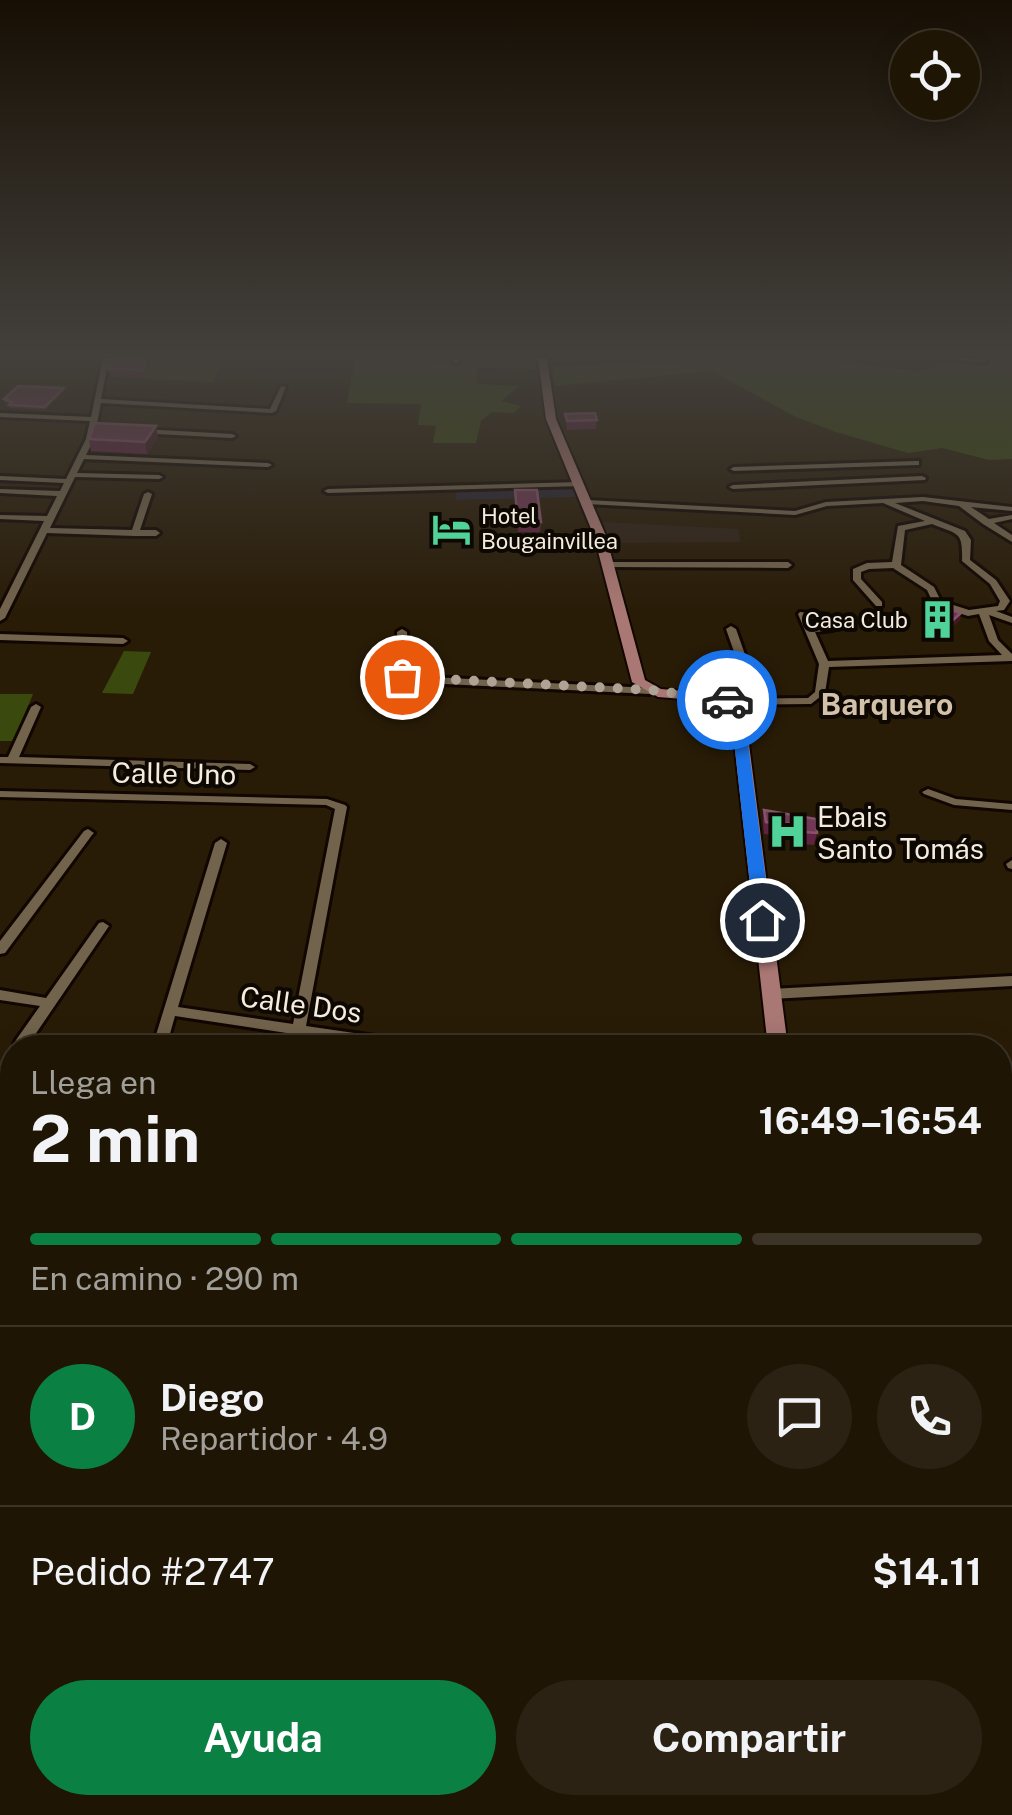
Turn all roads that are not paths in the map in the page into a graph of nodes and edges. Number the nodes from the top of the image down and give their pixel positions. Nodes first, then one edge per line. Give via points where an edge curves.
1 (87, 443) edge
2 (562, 443) edge
3 (82, 457) junction
4 (916, 463) dead end
5 (268, 464) dead end
6 (841, 465) junction
7 (734, 469) dead end
8 (159, 477) dead end
9 (0, 478) edge
10 (70, 478) junction
11 (922, 478) dead end
12 (852, 481) junction
13 (579, 484) junction
14 (733, 487) dead end
15 (0, 490) edge
16 (328, 491) dead end
17 (63, 494) junction
18 (148, 494) dead end
19 (884, 501) junction
20 (588, 502) junction
21 (867, 502) junction
22 (963, 505) junction
23 (976, 506) junction
24 (1012, 509) edge
25 (0, 517) edge
26 (1012, 518) edge
27 (49, 519) junction
28 (986, 522) junction
29 (922, 523) junction
30 (44, 530) junction
31 (135, 533) junction
32 (156, 533) dead end
33 (1011, 538) edge
34 (608, 565) junction
35 (788, 565) dead end
36 (895, 565) junction
37 (879, 604) dead end
38 (986, 613) junction
39 (0, 618) edge
40 (1012, 620) edge
41 (809, 629) dead end
42 (731, 630) dead end
43 (402, 632) dead end
44 (0, 637) edge
45 (122, 641) dead end
46 (1011, 658) edge
47 (824, 664) junction
48 (650, 690) junction
49 (727, 700) junction
50 (36, 707) dead end
51 (6, 760) edge
52 (250, 766) dead end
53 (928, 792) dead end
54 (0, 794) edge
55 (1012, 807) edge
56 (88, 833) dead end
57 (221, 842) dead end
58 (104, 926) dead end
59 (0, 950) edge
60 (1012, 981) edge
61 (771, 994) junction
62 (0, 995) edge
63 (49, 1004) junction
64 (171, 1010) junction
65 (300, 1029) junction
66 (27, 1035) edge
67 (163, 1035) edge
68 (339, 1035) edge
69 (776, 1035) edge

1 - 3 street
2 - 13 main road
3 - 5 street
3 - 10 street
4 - 6 street
6 - 7 street
6 - 12 street
8 - 10 street
9 - 10 street
10 - 17 street
11 - 12 street
12 - 14 street
12 - 21 street
13 - 16 street
13 - 20 main road
15 - 17 street
17 - 27 street
18 - 31 street
19 - 21 street
19 - 22 street
19 - 29 street
20 - 21 street via 795,513
20 - 34 main road
21 - 29 street
22 - 23 street
22 - 28 street
23 - 24 street
23 - 28 street
25 - 27 street
26 - 28 street
27 - 30 street
28 - 33 street
29 - 36 street via 900,530
29 - 38 street via 966,537 968,564 994,582 1005,601
30 - 31 street
30 - 39 street
31 - 32 street
34 - 35 street
34 - 48 main road via 639,682
36 - 37 street via 867,566 855,574
36 - 38 street via 943,607
38 - 40 street
38 - 46 street via 990,632
41 - 47 street
42 - 49 street via 742,672
43 - 48 street via 404,679
44 - 45 street
46 - 47 street
47 - 49 street via 820,693 810,701
48 - 49 main road
49 - 61 main road via 738,713
50 - 51 street
51 - 52 street
53 - 55 street via 954,802
54 - 65 street, Calle Uno via 327,802 342,811
56 - 59 street
57 - 64 street
58 - 63 street
60 - 61 street
61 - 69 main road
62 - 63 street
63 - 66 street
64 - 65 street, Calle Dos
64 - 67 street
65 - 68 street, Calle Dos

